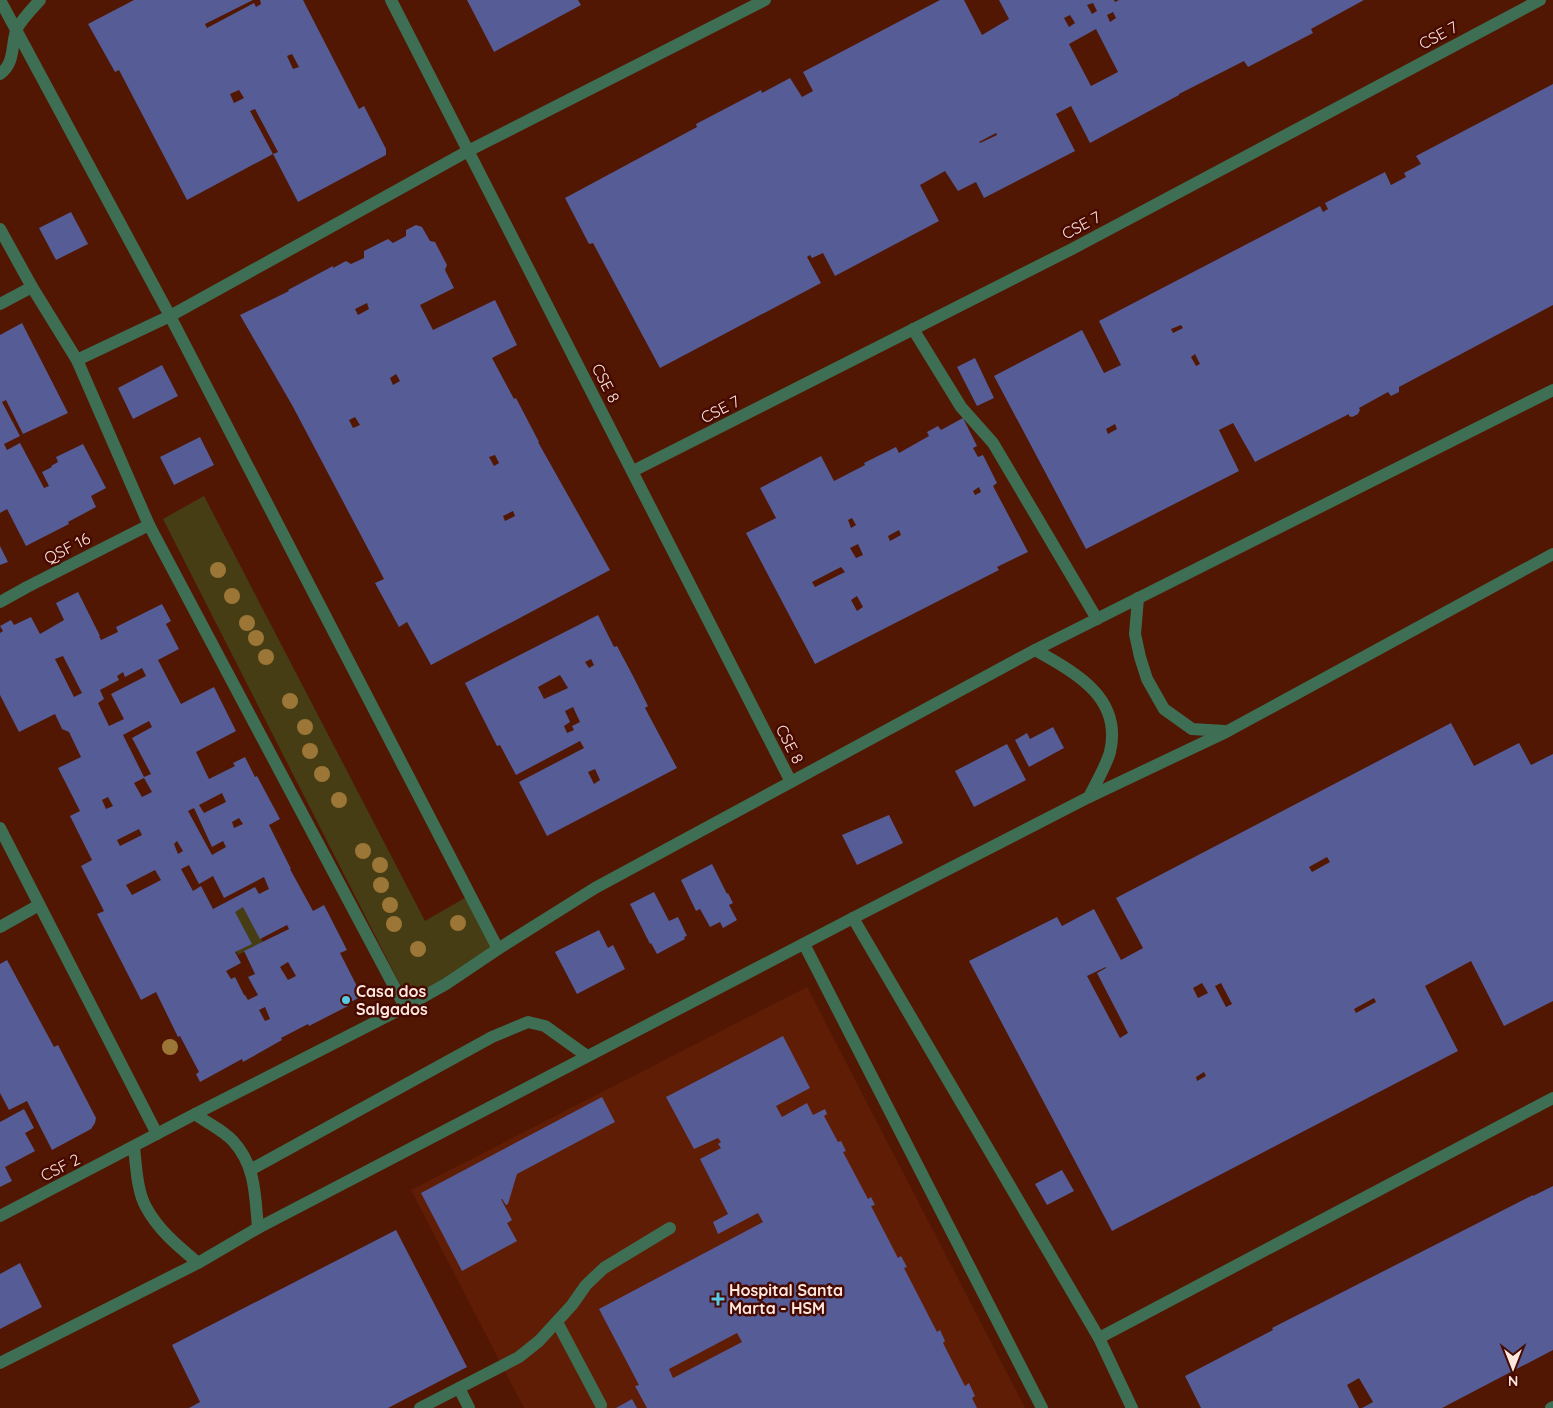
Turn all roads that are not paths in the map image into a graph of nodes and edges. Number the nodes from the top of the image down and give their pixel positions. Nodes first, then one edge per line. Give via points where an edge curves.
1 (0, 0) edge
2 (40, 0) edge
3 (390, 0) edge
4 (765, 0) edge
5 (1540, 0) edge
6 (16, 30) junction
7 (0, 74) edge
8 (468, 151) junction
9 (0, 229) edge
10 (32, 286) junction
11 (0, 304) edge
12 (170, 316) junction
13 (913, 329) junction
14 (76, 360) junction
15 (1553, 390) edge
16 (633, 471) junction
17 (149, 525) junction
18 (1553, 554) edge
19 (1138, 598) junction
20 (0, 602) edge
21 (1097, 619) junction
22 (1035, 650) junction
23 (1226, 732) junction
24 (791, 782) junction
25 (1089, 797) junction
26 (0, 828) edge
27 (39, 905) junction
28 (853, 918) junction
29 (0, 927) edge
30 (804, 944) junction
31 (498, 949) junction
32 (405, 1007) junction
33 (587, 1056) junction
34 (1553, 1098) edge
35 (195, 1114) junction
36 (157, 1134) junction
37 (134, 1147) junction
38 (250, 1170) junction
39 (0, 1216) edge
40 (258, 1228) junction
41 (670, 1228) dead end
42 (198, 1264) junction
43 (557, 1322) junction
44 (1099, 1338) junction
45 (0, 1363) edge
46 (459, 1388) junction
47 (601, 1405) dead end
48 (420, 1408) edge
49 (469, 1408) edge
50 (1042, 1408) edge
51 (1132, 1408) edge

1 - 6 street
2 - 6 street
3 - 8 street, CSE 8
4 - 8 street
5 - 13 street, CSE 7 via 1081,244
6 - 7 street via 11,60
6 - 12 street
8 - 12 street
8 - 16 street, CSE 8
9 - 10 street
10 - 11 street
10 - 14 street
12 - 14 street
12 - 31 street
13 - 16 street, CSE 7
13 - 21 street via 961,407 993,443
14 - 17 street
15 - 19 street
16 - 24 street, CSE 8
17 - 20 street, QSF 16
17 - 32 street
18 - 23 street
19 - 21 street
19 - 23 street via 1135,634 1140,657 1147,680 1164,709 1192,729
21 - 22 street
22 - 24 street
22 - 25 street via 1089,684 1112,724 1110,752
23 - 25 street
24 - 31 street via 594,888
25 - 28 street
26 - 27 street
27 - 29 street
27 - 36 street
28 - 30 street
28 - 44 street
30 - 33 street
30 - 50 street
31 - 32 street
32 - 35 street
33 - 38 street via 545,1026 528,1022 492,1037
33 - 40 street
34 - 44 street
35 - 36 street
35 - 38 street via 232,1140 246,1158
36 - 37 street
37 - 39 street, CSF 2
37 - 42 street via 145,1206 176,1245
38 - 40 street
40 - 42 street
41 - 43 street via 604,1268
42 - 45 street
43 - 46 street via 519,1357
43 - 47 street
44 - 51 street
46 - 48 street
46 - 49 street

